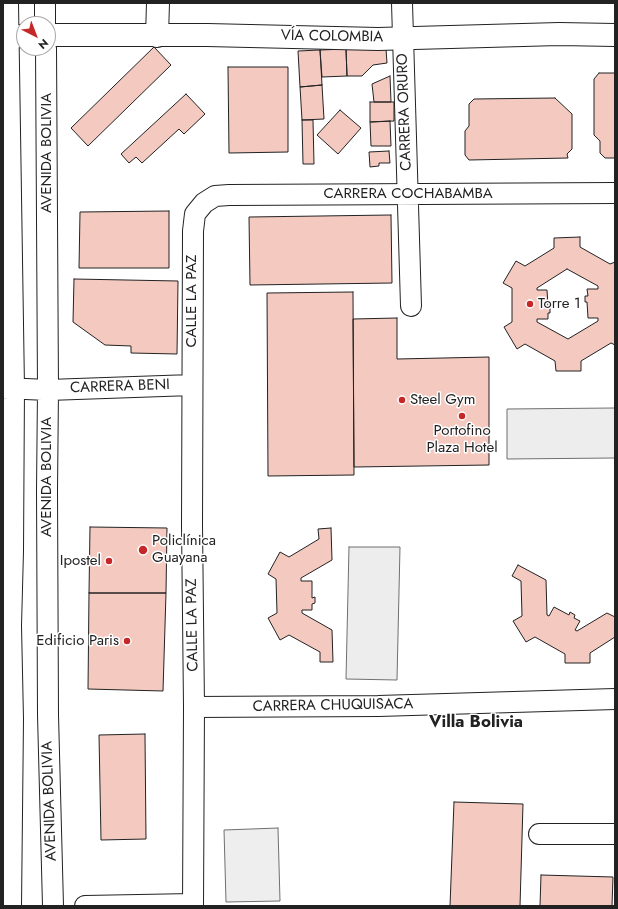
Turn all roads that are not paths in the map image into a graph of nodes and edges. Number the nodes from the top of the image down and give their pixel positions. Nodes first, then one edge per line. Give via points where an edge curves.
1 (8, 3) edge
2 (45, 3) edge
3 (158, 3) edge
4 (402, 3) edge
5 (45, 16) edge
6 (56, 35) edge
7 (615, 35) edge
8 (12, 36) edge
9 (157, 36) junction
10 (403, 38) junction
11 (46, 56) edge
12 (615, 192) edge
13 (408, 194) junction
14 (204, 203) joint
15 (411, 306) dead end
16 (192, 385) junction
17 (9, 388) edge
18 (48, 390) junction
19 (7, 626) edge
20 (615, 699) edge
21 (194, 707) junction
22 (539, 834) dead end
23 (615, 834) edge
24 (193, 905) edge
25 (11, 906) edge
26 (53, 906) edge
27 (85, 906) edge

1 - 8 street
2 - 5 street
3 - 9 main road
4 - 10 street, CARRERA ORURO
6 - 9 main road, VÍA COLOMBIA
7 - 10 main road, VÍA COLOMBIA
8 - 17 street
9 - 10 main road, VÍA COLOMBIA
10 - 13 street, CARRERA ORURO
11 - 18 street, AVENIDA BOLIVIA
12 - 13 street, CARRERA COCHABAMBA
13 - 14 street, CARRERA COCHABAMBA via 229,195 215,196
13 - 15 street, CARRERA ORURO
14 - 16 street, CALLE LA PAZ via 195,214 193,231
16 - 18 street, CARRERA BENI
16 - 21 street, CALLE LA PAZ
17 - 18 street, CARRERA BENI
17 - 19 street via 13,551
18 - 26 street, AVENIDA BOLIVIA via 48,715
19 - 25 street via 13,719
20 - 21 street, CARRERA CHUQUISACA via 378,706
21 - 24 street, CALLE LA PAZ
22 - 23 street
24 - 27 street

